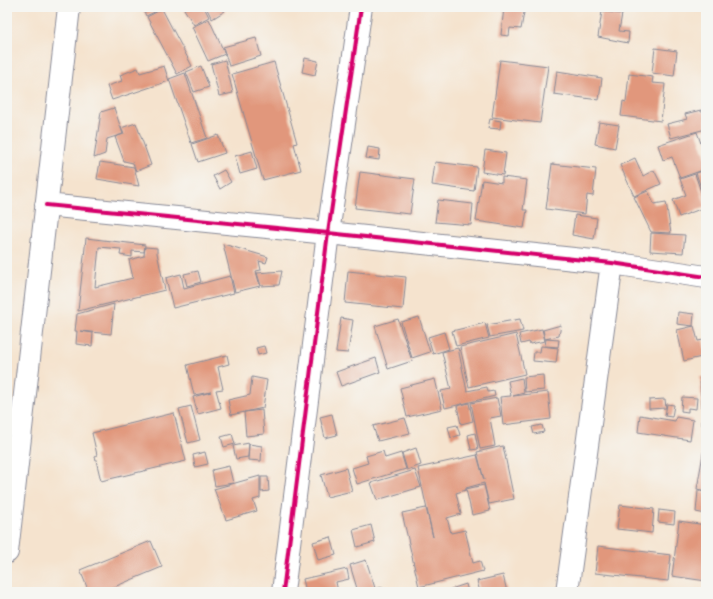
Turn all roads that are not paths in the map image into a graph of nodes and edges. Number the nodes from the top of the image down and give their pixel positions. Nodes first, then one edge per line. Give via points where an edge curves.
1 (69, 7) edge
2 (362, 7) edge
3 (46, 205) junction
4 (328, 233) junction
5 (612, 263) junction
6 (706, 277) edge
7 (7, 552) edge
8 (283, 592) edge
9 (567, 592) edge

1 - 3 street
2 - 4 street
3 - 4 street
3 - 7 street
4 - 5 street
4 - 8 street
5 - 6 street
5 - 9 street

